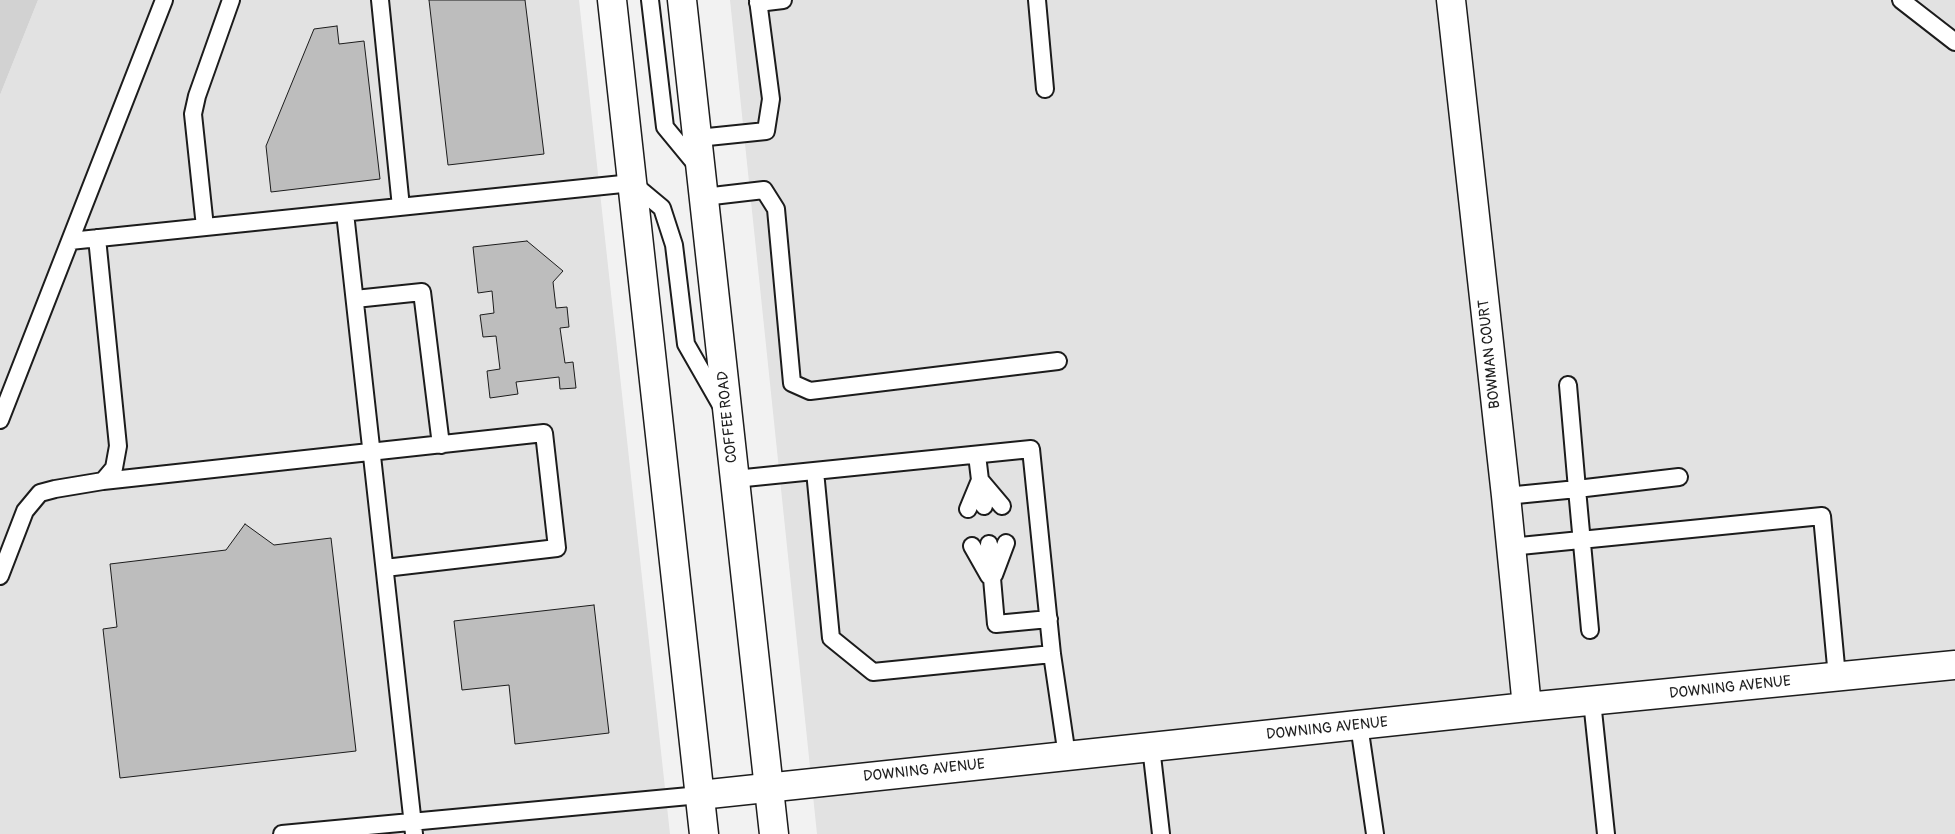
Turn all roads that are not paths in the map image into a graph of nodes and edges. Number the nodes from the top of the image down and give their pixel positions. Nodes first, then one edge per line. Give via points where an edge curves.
1 (164, 0) edge
2 (231, 0) edge
3 (380, 0) edge
4 (612, 0) edge
5 (650, 0) edge
6 (682, 0) edge
7 (783, 0) edge
8 (1037, 0) edge
9 (1451, 0) edge
10 (1901, 0) edge
11 (758, 1) edge
12 (1955, 42) edge
13 (1045, 89) dead end
14 (698, 138) junction
15 (632, 183) junction
16 (703, 184) junction
17 (401, 207) junction
18 (346, 213) junction
19 (205, 227) junction
20 (97, 238) junction
21 (70, 240) junction
22 (355, 300) junction
23 (1058, 360) dead end
24 (1568, 385) dead end
25 (0, 420) edge
26 (729, 420) junction
27 (442, 445) junction
28 (372, 452) junction
29 (977, 454) junction
30 (815, 471) junction
31 (1679, 477) dead end
32 (735, 479) junction
33 (980, 480) junction
34 (103, 481) junction
35 (1577, 489) junction
36 (1506, 496) junction
37 (1002, 506) dead end
38 (976, 508) dead end
39 (1582, 540) junction
40 (1006, 543) dead end
41 (989, 544) dead end
42 (972, 546) dead end
43 (1510, 547) junction
44 (385, 568) junction
45 (0, 576) edge
46 (992, 580) junction
47 (1049, 619) junction
48 (1590, 630) dead end
49 (1052, 654) junction
50 (1955, 665) edge
51 (1837, 677) junction
52 (1592, 701) junction
53 (1527, 708) junction
54 (1359, 725) junction
55 (1150, 747) junction
56 (1067, 756) junction
57 (769, 787) junction
58 (700, 795) junction
59 (414, 828) edge
60 (282, 834) edge
61 (704, 834) edge
62 (774, 834) edge
63 (1161, 834) edge
64 (1375, 834) edge
65 (1606, 834) edge

1 - 21 lane
2 - 19 lane via 193,114
3 - 17 lane
4 - 15 street
5 - 16 lane via 665,127
6 - 14 street, COFFEE ROAD
7 - 11 lane
8 - 13 lane
9 - 36 street, BOWMAN COURT
10 - 12 lane
11 - 14 lane via 771,99 766,131
14 - 16 street, COFFEE ROAD
15 - 17 lane
15 - 26 lane via 662,208 674,244 686,344
15 - 58 street
16 - 23 lane via 764,190 776,209 792,383 810,391
16 - 26 street, COFFEE ROAD
17 - 18 lane
18 - 19 lane
18 - 22 lane
19 - 20 lane
20 - 21 lane
20 - 34 lane via 118,446 114,468
21 - 25 lane
22 - 27 lane via 422,292
22 - 28 lane
24 - 35 lane
26 - 32 street, COFFEE ROAD
27 - 28 lane
27 - 44 lane via 544,434 556,548
28 - 34 lane
28 - 44 lane
29 - 30 lane
29 - 33 lane
29 - 47 lane via 1031,449
30 - 32 lane
30 - 49 lane via 831,638 873,672
31 - 35 lane
32 - 57 street, COFFEE ROAD
33 - 37 lane
33 - 38 lane
34 - 45 lane via 40,493 25,511
35 - 36 lane
35 - 39 lane
36 - 43 street, BOWMAN COURT
39 - 43 lane
39 - 48 lane
39 - 51 lane via 1822,516
40 - 46 lane
41 - 46 lane
42 - 46 lane
43 - 53 street, BOWMAN COURT
44 - 59 lane
46 - 47 lane via 996,624
47 - 49 lane
49 - 56 lane
50 - 51 street, DOWNING AVENUE
51 - 52 street, DOWNING AVENUE
52 - 53 street, DOWNING AVENUE
52 - 65 lane
53 - 54 street, DOWNING AVENUE
54 - 55 street, DOWNING AVENUE
54 - 64 lane
55 - 56 street, DOWNING AVENUE
55 - 63 lane
56 - 57 street, DOWNING AVENUE
57 - 58 street, DOWNING AVENUE
57 - 62 street, COFFEE ROAD
58 - 59 lane
58 - 61 street
59 - 60 lane

